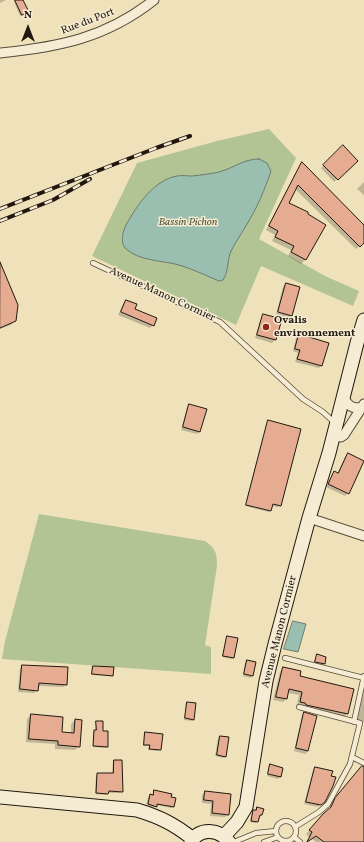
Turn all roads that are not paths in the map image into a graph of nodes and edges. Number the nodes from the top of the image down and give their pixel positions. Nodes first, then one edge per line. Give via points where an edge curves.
1 (154, 0) edge
2 (0, 53) edge
3 (93, 263) dead end
4 (364, 320) edge
5 (343, 396) junction
6 (363, 406) edge
7 (335, 430) junction
8 (309, 518) junction
9 (364, 536) edge
10 (285, 658) dead end
11 (364, 677) edge
12 (299, 707) dead end
13 (354, 722) junction
14 (362, 724) edge
15 (352, 757) junction
16 (364, 763) edge
17 (0, 797) edge
18 (295, 827) junction
19 (276, 831) junction
20 (278, 837) junction
21 (294, 837) junction
22 (229, 840) edge
23 (192, 841) edge
24 (264, 842) edge
25 (300, 842) edge

1 - 2 street, Rue du Port via 117,25 89,36 61,45
3 - 7 lane, Avenue Manon Cormier via 220,322 303,399 323,412
4 - 5 street, Avenue Manon Cormier
5 - 6 street via 352,408
5 - 7 street, Avenue Manon Cormier
6 - 7 street via 344,435 341,437
7 - 8 street, Avenue Manon Cormier
8 - 9 street
8 - 22 street, Avenue Manon Cormier via 268,674 246,807
10 - 11 lane
11 - 13 lane
12 - 13 lane
13 - 14 lane
14 - 15 lane
15 - 16 lane
15 - 18 lane via 328,804
17 - 23 street via 137,810 156,816 178,828
18 - 19 lane via 289,821 283,821
18 - 21 lane
19 - 20 lane
19 - 22 lane
20 - 21 lane via 284,841
20 - 24 lane
21 - 25 lane
22 - 23 street via 218,832 211,831 198,834

